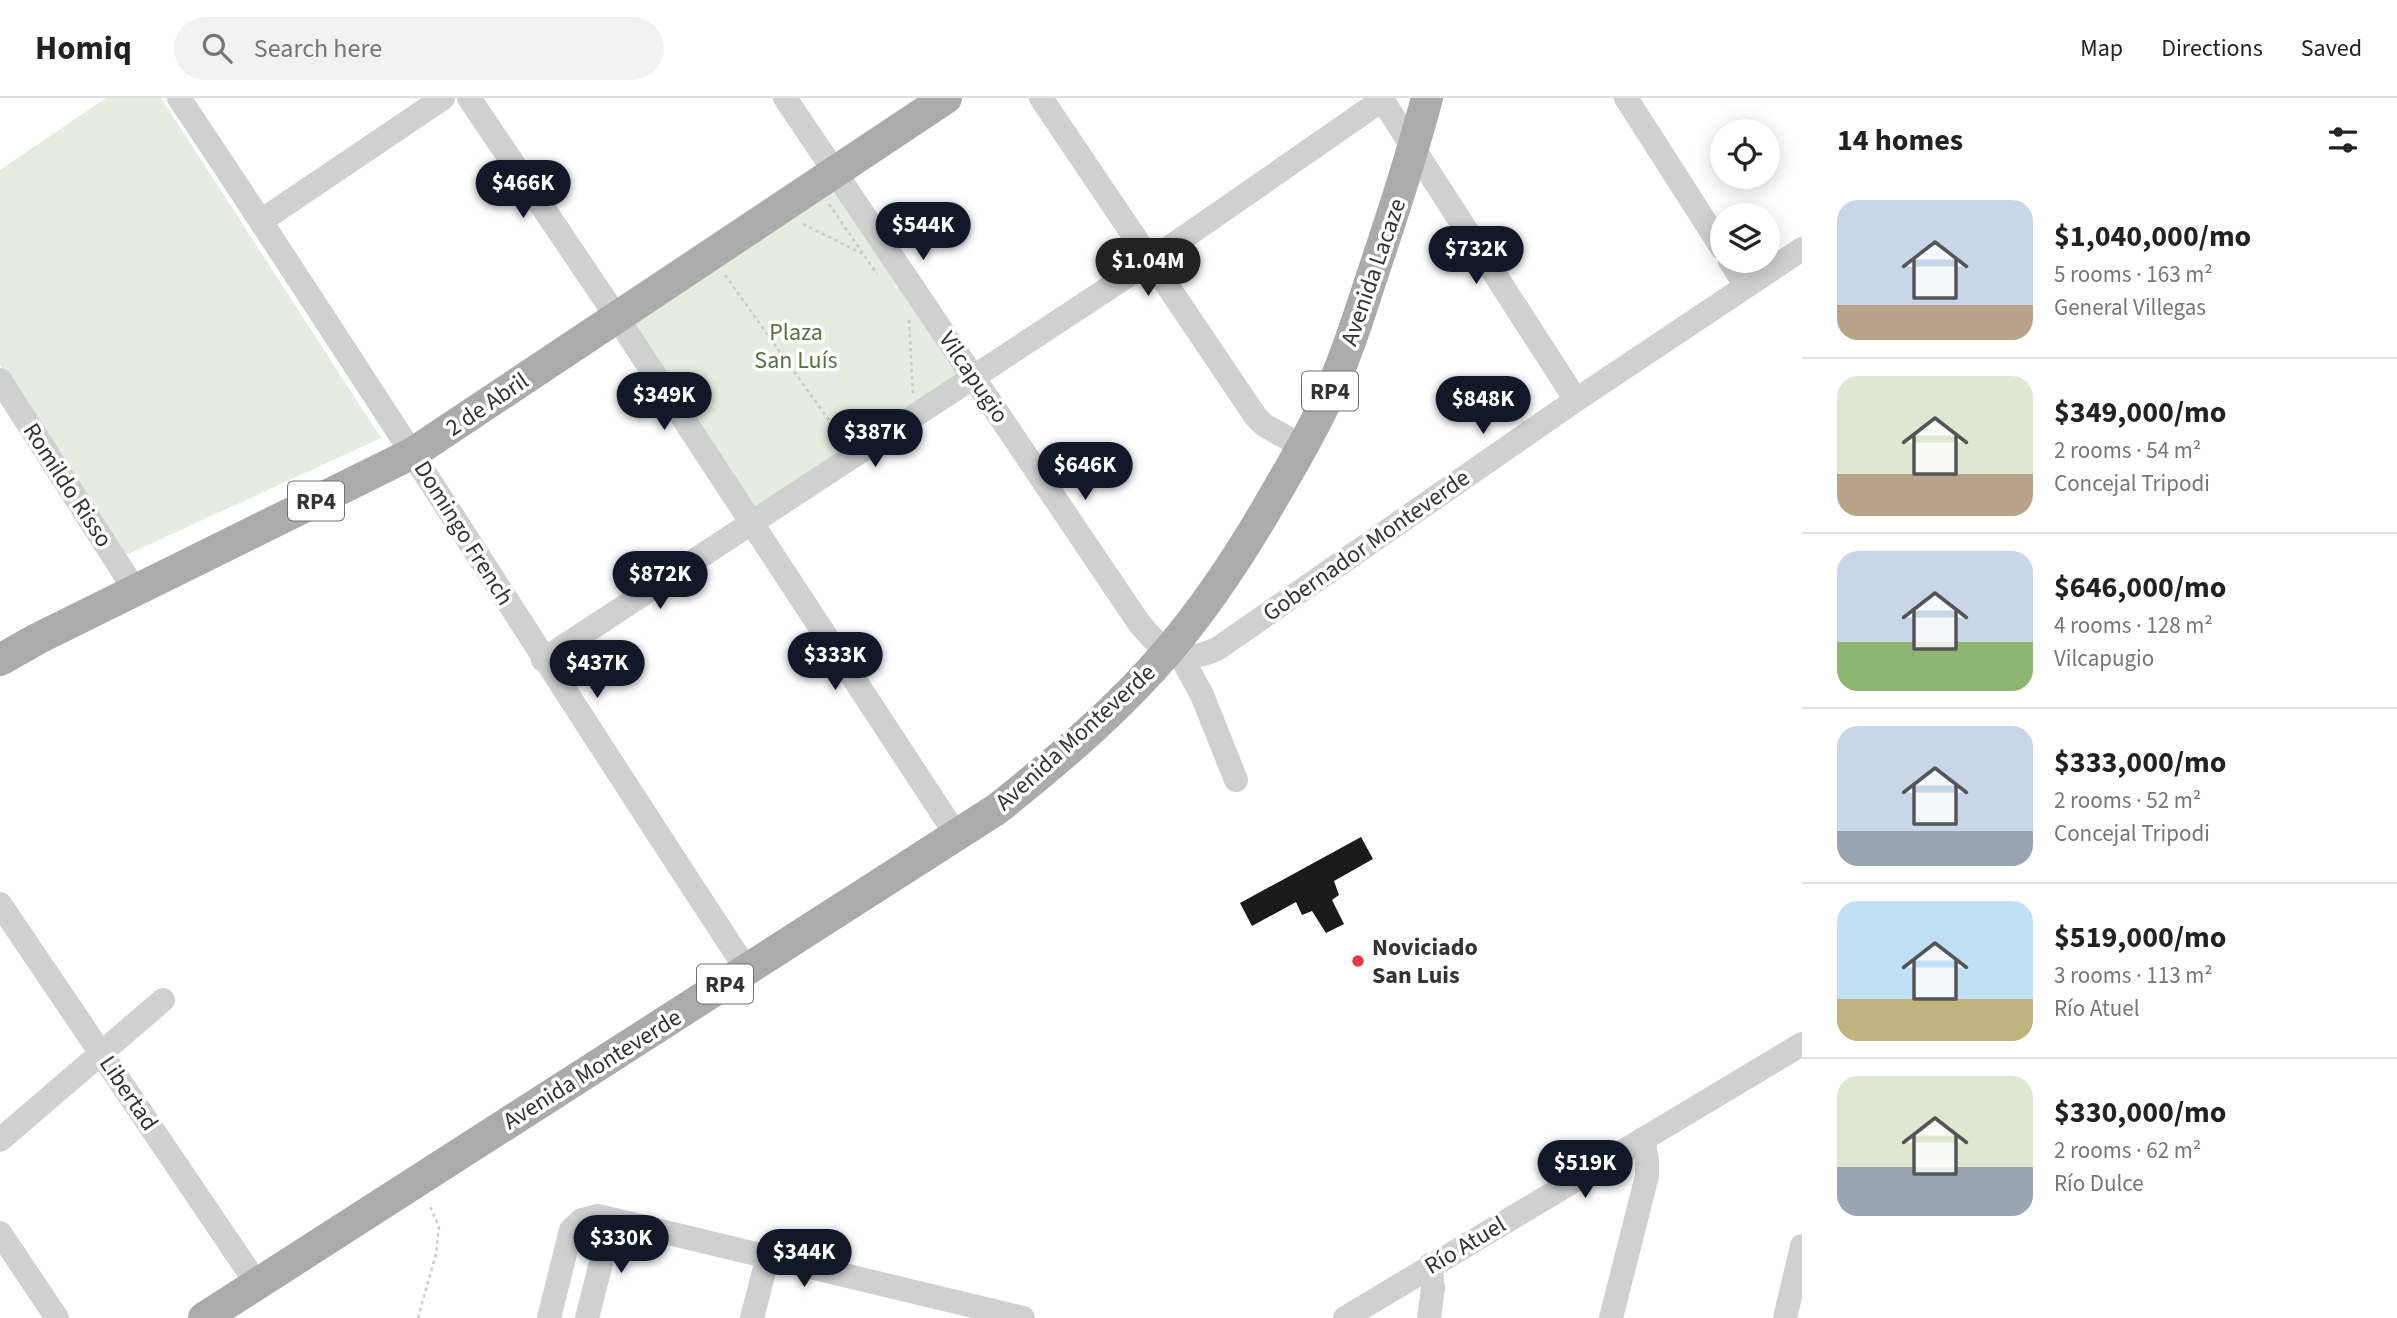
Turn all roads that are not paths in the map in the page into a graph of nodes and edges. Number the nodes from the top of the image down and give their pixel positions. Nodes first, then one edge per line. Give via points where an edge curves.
1 (179, 98) edge
2 (443, 98) edge
3 (469, 98) edge
4 (785, 98) edge
5 (946, 98) edge
6 (1041, 98) edge
7 (1427, 98) edge
8 (1626, 98) edge
9 (1381, 99) edge
10 (1414, 148) junction
11 (835, 172) junction
12 (261, 221) junction
13 (1710, 229) edge
14 (1802, 249) edge
15 (1150, 261) junction
16 (1738, 273) edge
17 (1746, 286) junction
18 (616, 316) junction
19 (974, 376) junction
20 (0, 380) edge
21 (1576, 400) junction
22 (1303, 447) junction
23 (413, 453) junction
24 (751, 523) junction
25 (135, 590) junction
26 (1175, 654) junction
27 (0, 660) edge
28 (544, 660) junction
29 (1236, 780) dead end
30 (957, 835) junction
31 (0, 904) edge
32 (747, 970) junction
33 (163, 1000) dead end
34 (1802, 1044) edge
35 (102, 1052) junction
36 (1643, 1139) junction
37 (0, 1140) edge
38 (605, 1218) junction
39 (0, 1233) edge
40 (1802, 1246) edge
41 (768, 1256) junction
42 (1430, 1265) junction
43 (257, 1284) junction
44 (57, 1318) edge
45 (204, 1318) edge
46 (549, 1318) edge
47 (587, 1318) edge
48 (752, 1318) edge
49 (1023, 1318) edge
50 (1345, 1318) edge
51 (1429, 1318) edge
52 (1611, 1318) edge
53 (1785, 1318) edge

1 - 12 street, Domingo French
2 - 12 street
3 - 18 street
4 - 11 street, Vilcapugio
5 - 11 main road, 2 de Abril / RP4
6 - 15 street
7 - 10 main road, Avenida Lacaze / RP4
8 - 13 street
9 - 10 street
9 - 15 street
10 - 21 street
10 - 22 main road, Avenida Lacaze / RP4 via 1349,345
11 - 18 main road, 2 de Abril / RP4
11 - 19 street, Vilcapugio
12 - 23 street, Domingo French
14 - 17 street, Gobernador Monteverde
15 - 19 street
15 - 22 street via 1256,417
16 - 17 street
17 - 21 street, Gobernador Monteverde
18 - 23 main road, 2 de Abril / RP4
18 - 24 street
19 - 24 street
19 - 26 street, Vilcapugio via 1139,623
20 - 25 street, Romildo Risso
21 - 26 street, Gobernador Monteverde via 1217,649 1198,657
22 - 26 main road, Avenida Lacaze / RP4
23 - 25 main road, 2 de Abril / RP4
23 - 28 street, Domingo French
24 - 28 street
24 - 30 street
25 - 27 main road, 2 de Abril / RP4
26 - 29 street, Vilcapugio via 1202,695
26 - 30 main road, Avenida Monteverde / RP4 via 1051,766
28 - 32 street, Domingo French
30 - 32 main road, Avenida Monteverde / RP4
31 - 35 street, Libertad
32 - 43 main road, Avenida Monteverde / RP4
33 - 35 street
34 - 36 street, Río Atuel
35 - 37 street
35 - 43 street, Libertad
36 - 42 street, Río Atuel
36 - 52 street via 1647,1176
38 - 41 street
38 - 46 street via 582,1220 571,1230
38 - 47 street
39 - 44 street
40 - 53 street
41 - 48 street
41 - 49 street
42 - 50 street, Río Atuel
42 - 51 street
43 - 45 main road, Avenida Monteverde / RP4

